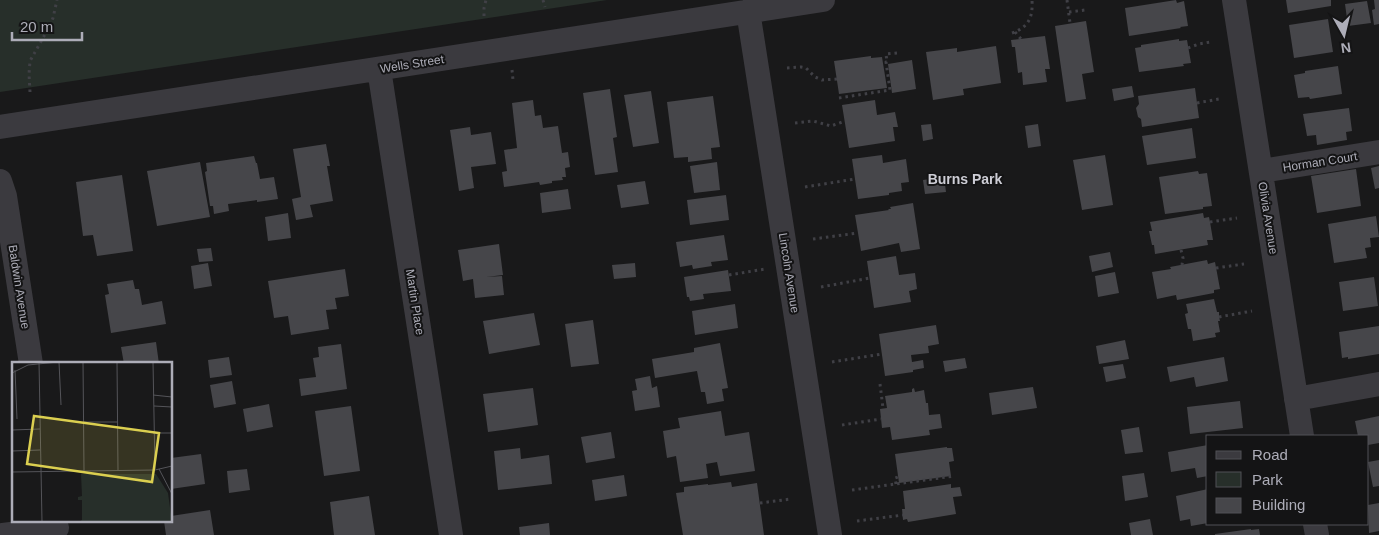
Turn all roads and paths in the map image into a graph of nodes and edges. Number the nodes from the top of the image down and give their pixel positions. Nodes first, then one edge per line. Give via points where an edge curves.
1 (57, 0) edge
2 (486, 0) edge
3 (543, 0) edge
4 (823, 0) edge
5 (1032, 0) edge
6 (1067, 0) edge
7 (1234, 0) edge
8 (545, 7) dead end
9 (1085, 10) dead end
10 (748, 11) junction
11 (1069, 12) junction
12 (484, 16) dead end
13 (1070, 23) dead end
14 (1021, 39) dead end
15 (1210, 42) dead end
16 (1188, 48) dead end
17 (897, 53) dead end
18 (787, 68) dead end
19 (378, 69) junction
20 (837, 79) dead end
21 (30, 92) dead end
22 (839, 98) dead end
23 (1219, 100) dead end
24 (1197, 103) dead end
25 (845, 121) dead end
26 (795, 122) dead end
27 (0, 128) edge
28 (1379, 152) edge
29 (1260, 171) junction
30 (855, 179) dead end
31 (0, 181) edge
32 (805, 187) dead end
33 (1237, 218) dead end
34 (1210, 222) dead end
35 (858, 233) dead end
36 (813, 239) dead end
37 (1182, 250) dead end
38 (1244, 264) dead end
39 (1182, 265) dead end
40 (1216, 268) dead end
41 (767, 269) dead end
42 (729, 275) dead end
43 (870, 278) dead end
44 (821, 286) dead end
45 (1252, 312) dead end
46 (1220, 317) dead end
47 (882, 354) dead end
48 (31, 362) edge
49 (832, 362) dead end
50 (880, 384) dead end
51 (1379, 384) edge
52 (1296, 399) junction
53 (884, 408) dead end
54 (881, 419) dead end
55 (842, 425) dead end
56 (1302, 435) edge
57 (954, 476) dead end
58 (898, 477) dead end
59 (896, 484) junction
60 (852, 490) dead end
61 (791, 499) dead end
62 (760, 503) dead end
63 (902, 515) dead end
64 (857, 521) dead end
65 (56, 528) edge
66 (3, 535) edge
67 (451, 535) edge
68 (830, 535) edge

1 - 21 path via 48,29 30,61
2 - 12 path
3 - 8 path
4 - 10 street, Wells Street
5 - 14 path via 1030,19 1013,32
6 - 11 path
7 - 29 street, Olivia Avenue
9 - 11 path
10 - 19 street, Wells Street
10 - 68 street, Lincoln Avenue
11 - 13 path
15 - 16 path
17 - 22 path via 886,54 890,90
18 - 20 path via 806,68 822,80
19 - 27 street, Wells Street
19 - 67 street, Martin Place
23 - 24 path
25 - 26 path via 831,126 813,121
28 - 29 street, Horman Court
29 - 52 street, Olivia Avenue
30 - 32 path
31 - 48 street, Baldwin Avenue
33 - 34 path
35 - 36 path
37 - 39 path
38 - 40 path
41 - 42 path
43 - 44 path
45 - 46 path
47 - 49 path
50 - 53 path
51 - 52 street
52 - 56 street, Olivia Avenue
54 - 55 path
57 - 59 path
58 - 59 path via 895,478
59 - 60 path
61 - 62 path
63 - 64 path
65 - 66 street

